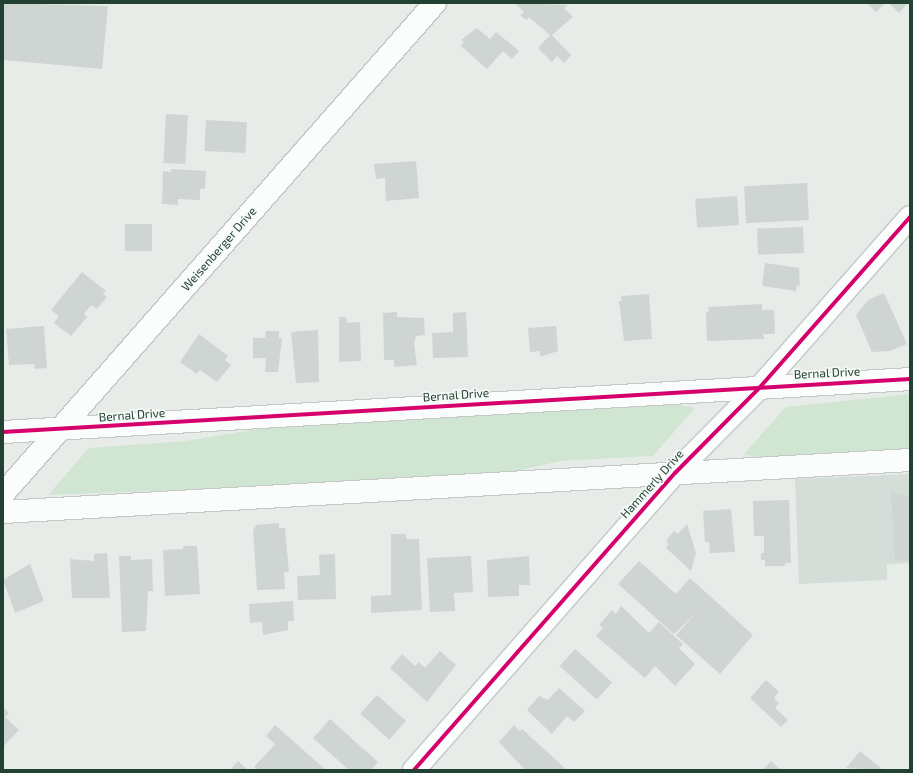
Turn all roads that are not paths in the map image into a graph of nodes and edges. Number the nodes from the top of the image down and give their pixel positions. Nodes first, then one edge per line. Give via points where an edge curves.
1 (435, 3) edge
2 (910, 216) edge
3 (910, 379) edge
4 (760, 386) junction
5 (62, 430) junction
6 (3, 432) edge
7 (910, 460) edge
8 (674, 473) junction
9 (3, 494) edge
10 (3, 512) edge
11 (414, 770) edge

1 - 5 street, Weisenberger Drive
2 - 4 street, Hammerly Drive
3 - 4 street, Bernal Drive
4 - 5 street, Bernal Drive
4 - 8 street, Hammerly Drive
5 - 6 street, Bernal Drive
5 - 9 street, Weisenberger Drive
7 - 8 street
8 - 10 street
8 - 11 street, Hammerly Drive

